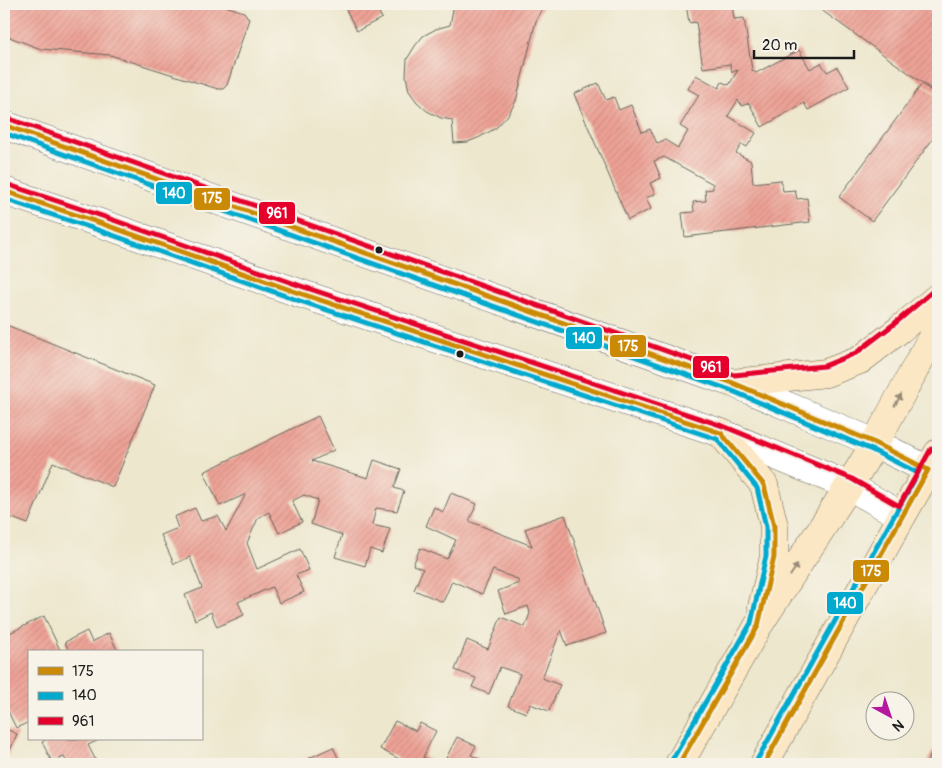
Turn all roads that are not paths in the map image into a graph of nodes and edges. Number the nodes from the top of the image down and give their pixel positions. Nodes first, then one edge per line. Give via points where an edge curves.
1 (4, 125) edge
2 (4, 191) edge
3 (938, 297) edge
4 (938, 326) edge
5 (734, 383) junction
6 (721, 433) junction
7 (875, 443) junction
8 (933, 462) edge
9 (849, 486) junction
10 (902, 516) junction
11 (758, 626) junction
12 (679, 764) edge
13 (764, 764) edge

1 - 5 street
2 - 6 street
3 - 5 main road via 860,360 826,373
7 -> 4 main road
5 - 7 street
6 - 9 street
6 - 11 main road via 764,485 774,526 774,556
7 - 8 street
7 - 9 main road
8 - 10 main road
9 - 10 street
11 -> 9 main road
10 - 13 main road
11 - 12 main road

